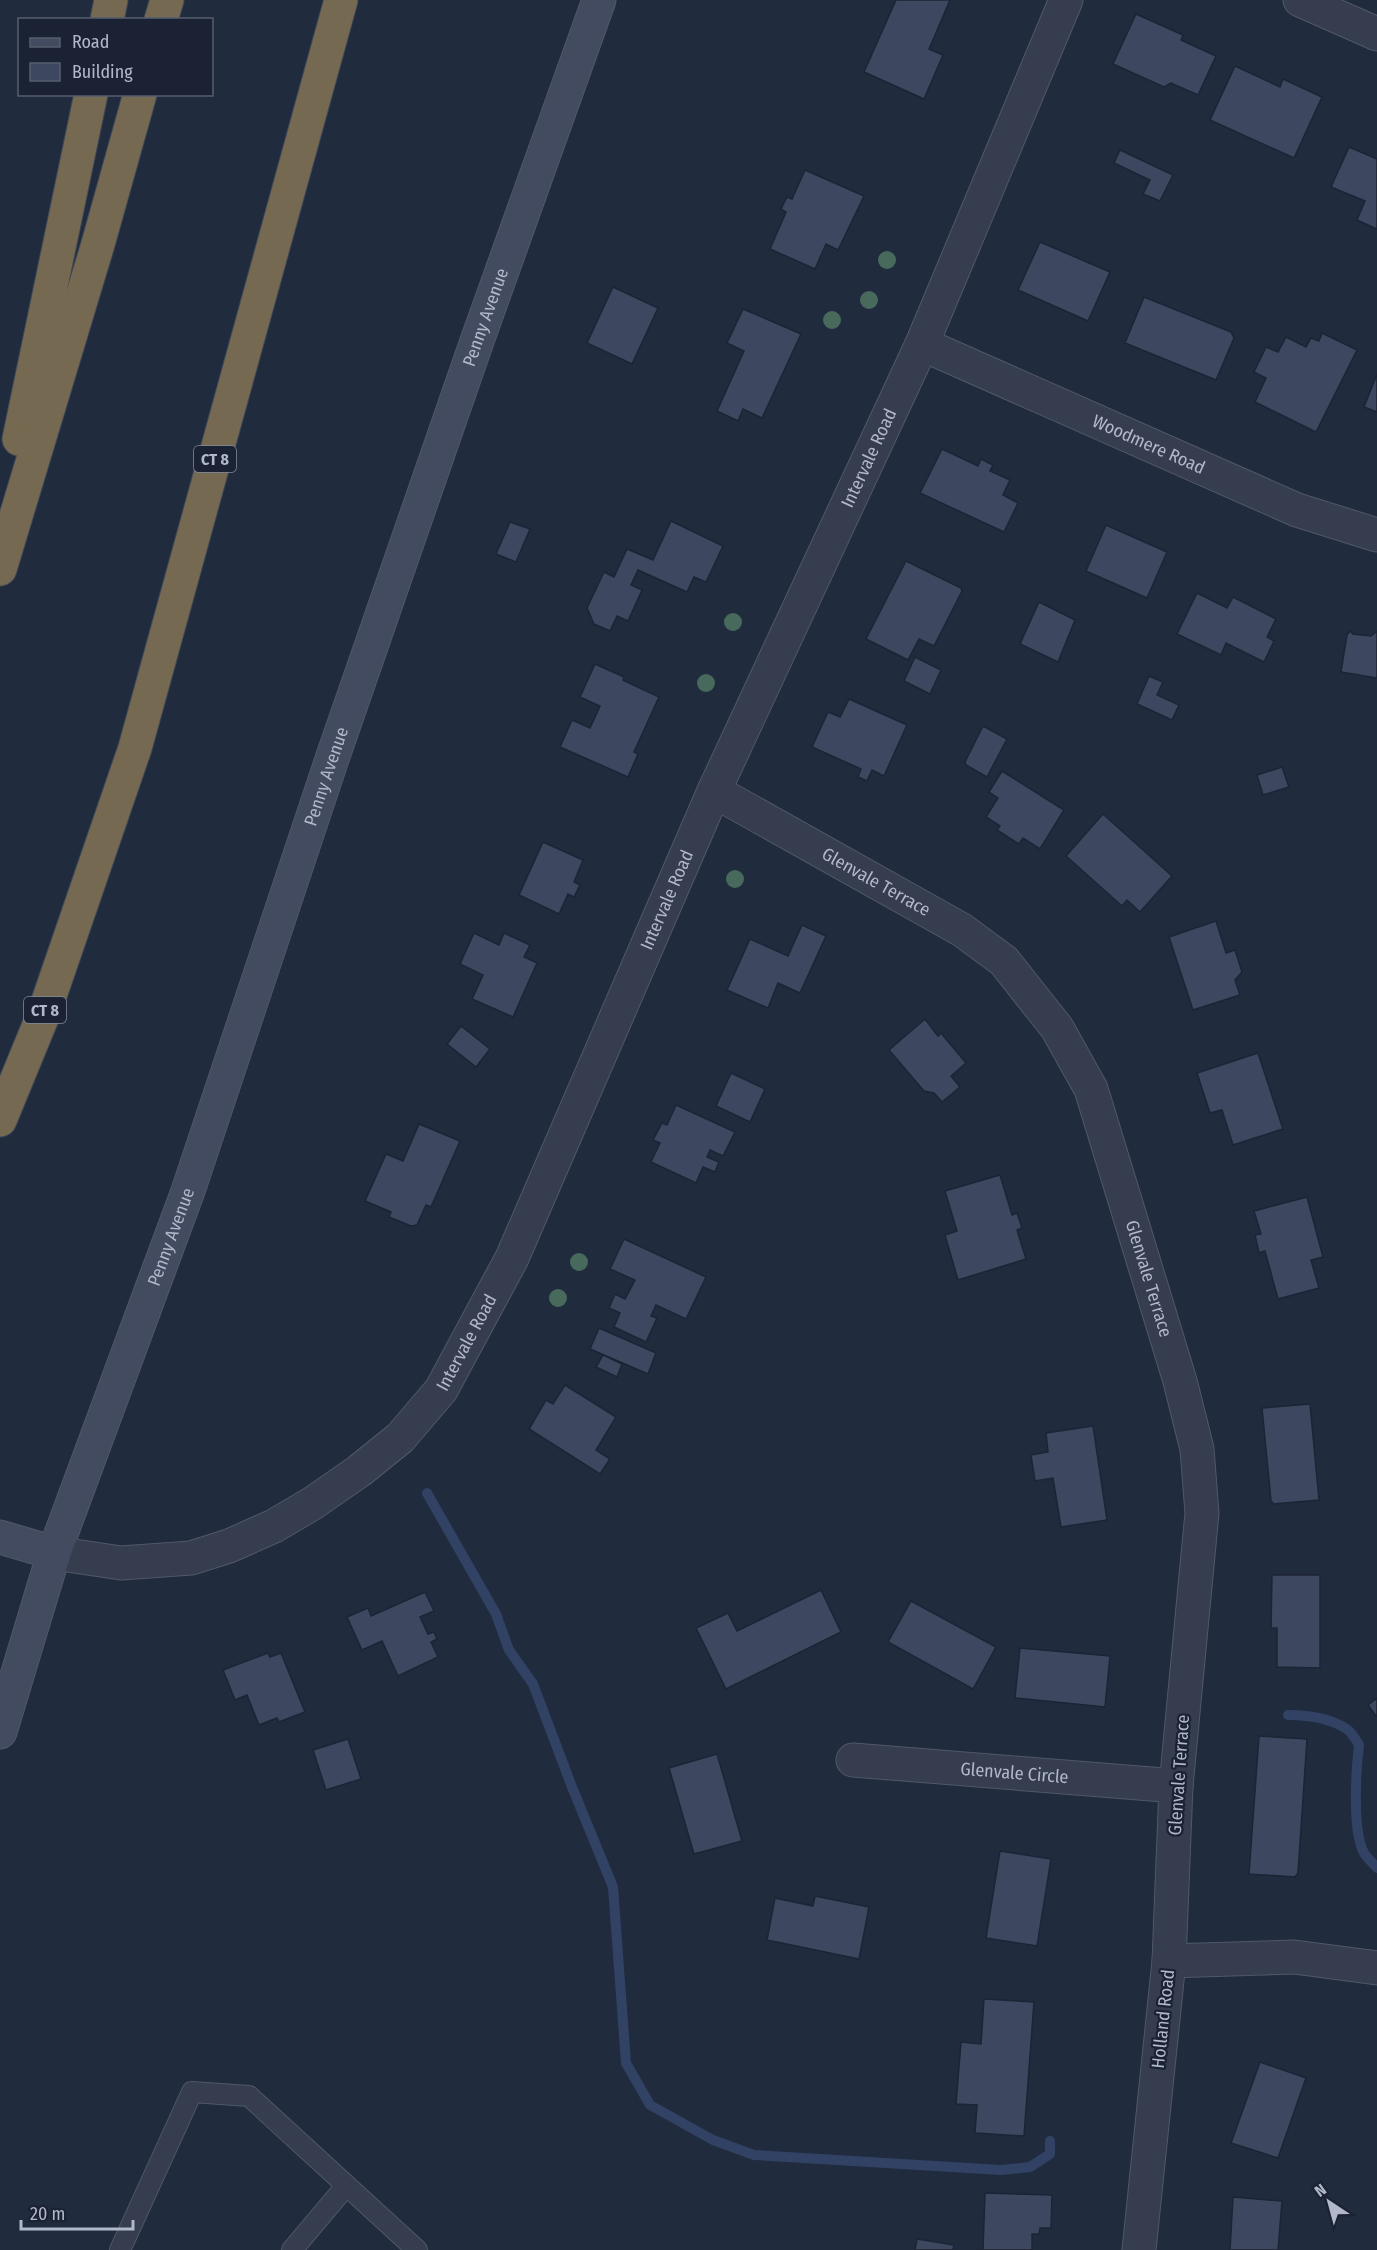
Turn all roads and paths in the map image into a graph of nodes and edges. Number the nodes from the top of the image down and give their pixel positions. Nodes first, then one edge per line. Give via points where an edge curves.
1 (111, 0) edge
2 (167, 0) edge
3 (599, 0) edge
4 (1066, 0) edge
5 (1300, 0) edge
6 (340, 6) edge
7 (107, 18) edge
8 (162, 18) edge
9 (1377, 34) edge
10 (91, 96) edge
11 (139, 96) edge
12 (922, 344) junction
13 (0, 531) edge
14 (1377, 535) edge
15 (0, 569) edge
16 (714, 791) junction
17 (0, 1120) edge
18 (0, 1537) edge
19 (54, 1553) junction
20 (0, 1732) edge
21 (853, 1761) dead end
22 (1176, 1786) junction
23 (1168, 1961) junction
24 (1377, 1968) edge
25 (346, 2186) junction
26 (120, 2250) edge
27 (292, 2250) edge
28 (417, 2250) edge
29 (1139, 2250) edge

1 - 7 highway
2 - 8 highway
3 - 19 main road, Penny Avenue via 332,759 188,1191
4 - 12 street, Intervale Road
5 - 9 street
6 - 17 highway, CT 8 via 135,748 44,1013
10 - 13 highway
11 - 15 highway
12 - 14 street, Woodmere Road via 1298,510
12 - 16 street, Intervale Road
16 - 19 street, Intervale Road via 512,1258 441,1390 400,1438 313,1503 230,1546 191,1558 121,1563
16 - 22 street, Glenvale Terrace via 962,930 1004,961 1057,1028 1091,1089 1197,1449 1202,1514
18 - 19 main road
19 - 20 main road, Penny Avenue
21 - 22 street, Glenvale Circle
22 - 23 street, Glenvale Terrace
23 - 24 street, Holland Road via 1294,1958
23 - 29 street, Holland Road
25 - 26 lane via 249,2096 192,2092
25 - 27 lane
25 - 28 lane

